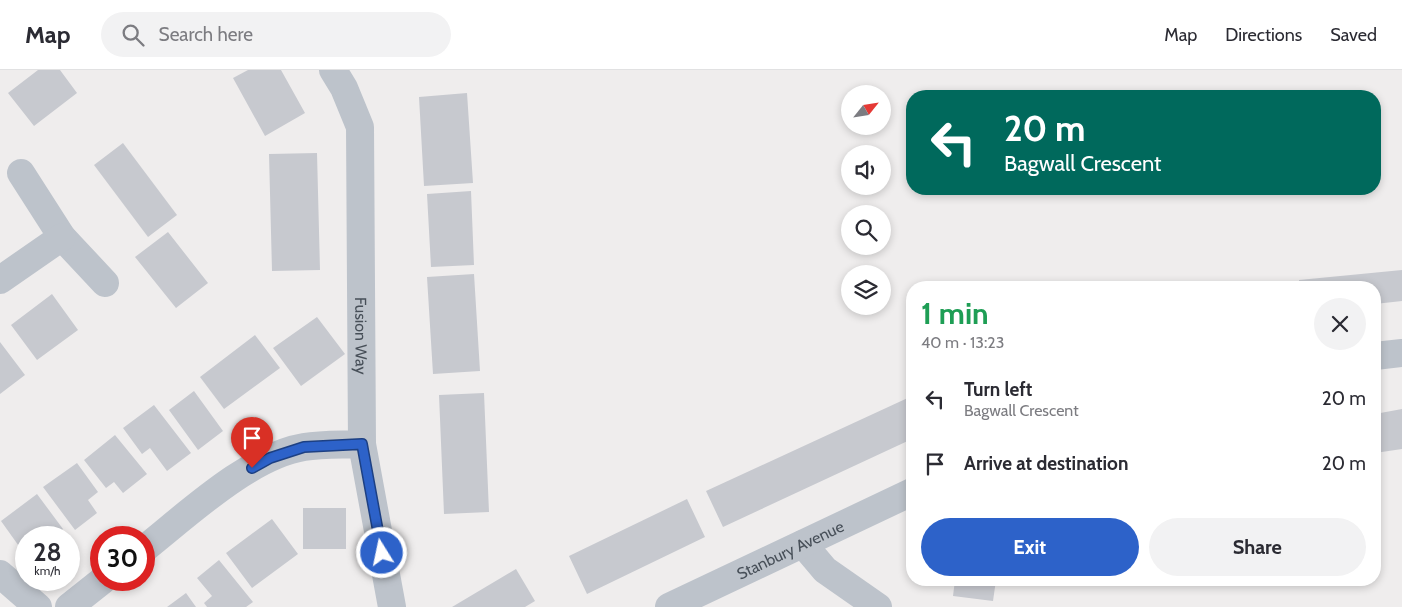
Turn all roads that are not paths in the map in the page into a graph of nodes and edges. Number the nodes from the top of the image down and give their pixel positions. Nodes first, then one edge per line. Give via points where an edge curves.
1 (333, 70) edge
2 (21, 173) dead end
3 (62, 238) junction
4 (0, 280) edge
5 (105, 284) dead end
6 (1402, 353) edge
7 (1381, 355) edge
8 (362, 444) junction
9 (906, 495) edge
10 (155, 540) edge
11 (803, 544) junction
12 (0, 574) edge
13 (90, 590) edge
14 (38, 607) edge
15 (69, 607) edge
16 (392, 607) edge
17 (669, 607) edge
18 (878, 607) edge

1 - 8 street, Fusion Way via 360,127
2 - 3 street
3 - 4 street
3 - 5 street
6 - 7 street
8 - 10 street via 304,447 270,458 235,477
8 - 16 street, Fusion Way
9 - 11 street, Stanbury Avenue
11 - 17 street, Stanbury Avenue
11 - 18 street via 826,570
12 - 14 street
13 - 15 street

